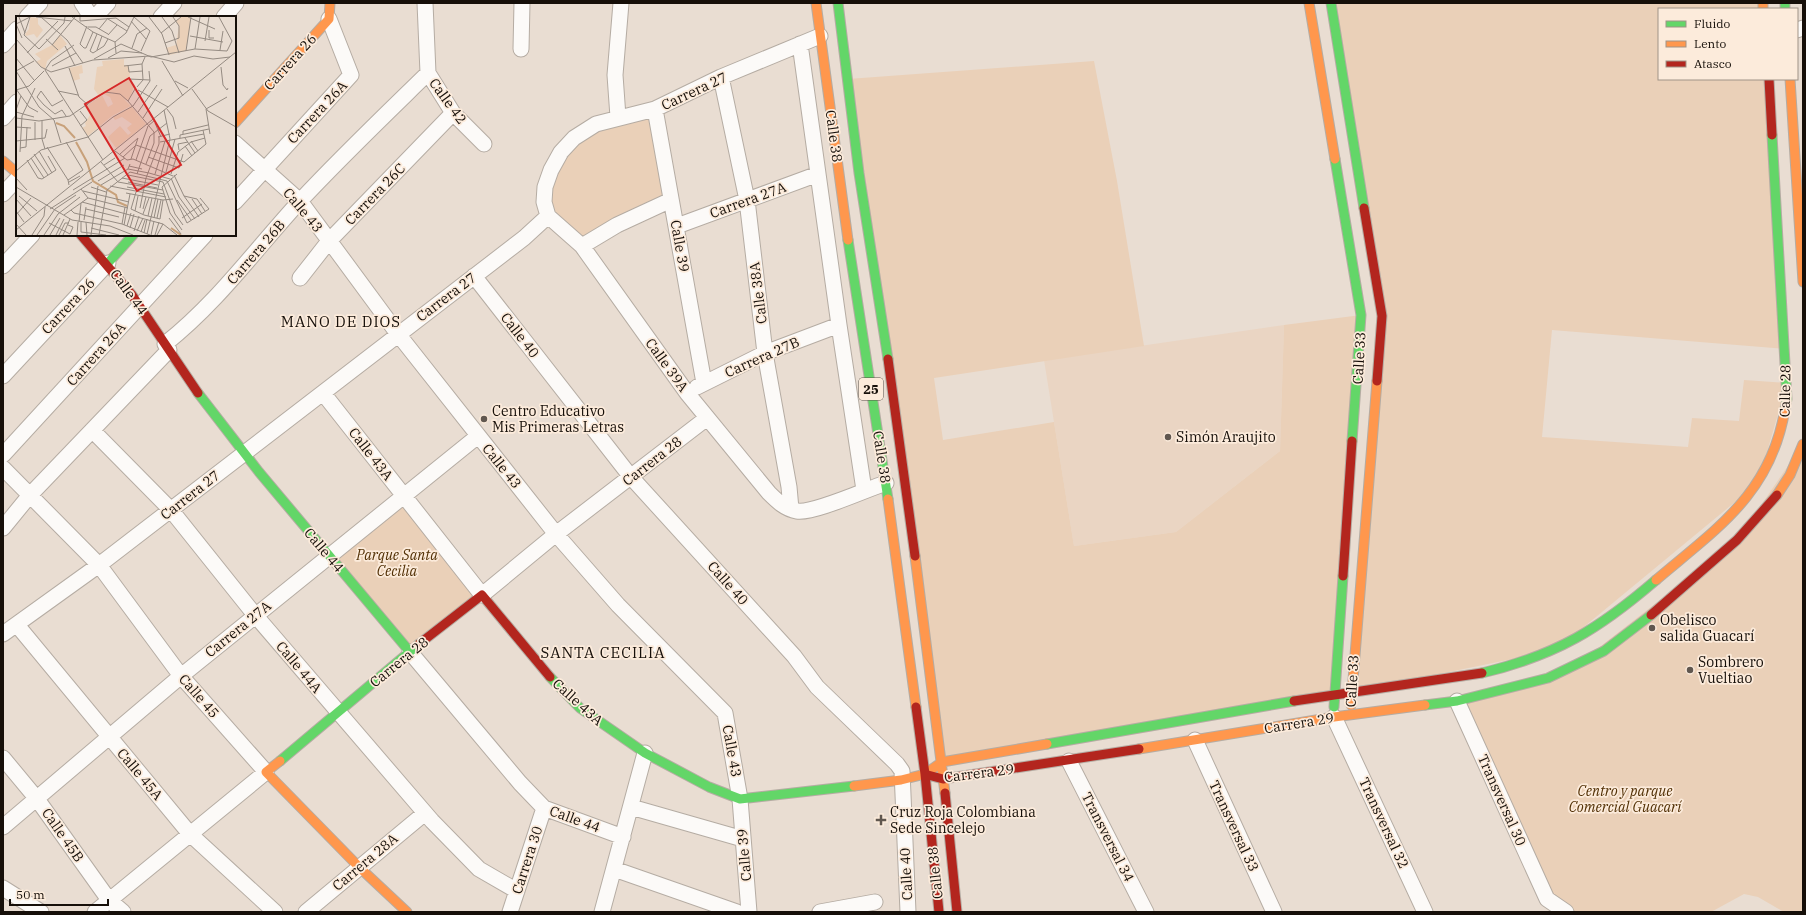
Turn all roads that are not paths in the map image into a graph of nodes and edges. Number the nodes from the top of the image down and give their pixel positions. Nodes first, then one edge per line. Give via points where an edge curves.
1 (40, 3) edge
2 (82, 3) edge
3 (108, 3) edge
4 (174, 3) edge
5 (236, 3) edge
6 (330, 3) edge
7 (425, 3) edge
8 (522, 3) edge
9 (621, 3) edge
10 (816, 3) edge
11 (838, 3) edge
12 (1309, 3) edge
13 (1330, 3) edge
14 (28, 16) edge
15 (90, 16) edge
16 (95, 16) edge
17 (162, 16) edge
18 (225, 16) edge
19 (329, 19) junction
20 (16, 30) edge
21 (820, 36) junction
22 (800, 44) junction
23 (3, 45) edge
24 (521, 49) dead end
25 (428, 72) junction
26 (721, 77) junction
27 (1769, 80) edge
28 (1790, 80) edge
29 (16, 103) edge
30 (655, 109) junction
31 (453, 113) junction
32 (618, 117) junction
33 (3, 118) edge
34 (236, 122) edge
35 (236, 144) edge
36 (484, 144) dead end
37 (3, 161) edge
38 (1355, 163) junction
39 (1335, 165) junction
40 (265, 169) junction
41 (16, 172) edge
42 (818, 174) junction
43 (16, 180) edge
44 (3, 194) edge
45 (671, 200) junction
46 (747, 200) junction
47 (236, 201) edge
48 (300, 202) junction
49 (548, 216) junction
50 (677, 226) junction
51 (31, 236) edge
52 (82, 236) edge
53 (132, 236) edge
54 (204, 236) edge
55 (329, 241) junction
56 (582, 246) junction
57 (108, 263) junction
58 (3, 266) edge
59 (474, 276) junction
60 (300, 278) dead end
61 (1803, 282) edge
62 (140, 305) junction
63 (839, 325) junction
64 (398, 334) junction
65 (167, 347) junction
66 (765, 352) junction
67 (3, 376) edge
68 (704, 383) junction
69 (323, 393) junction
70 (687, 393) junction
71 (707, 418) junction
72 (92, 430) junction
73 (478, 436) junction
74 (1803, 444) edge
75 (244, 454) junction
76 (3, 455) edge
77 (3, 468) edge
78 (631, 477) junction
79 (886, 483) junction
80 (864, 490) junction
81 (30, 495) junction
82 (404, 497) junction
83 (790, 509) junction
84 (171, 510) junction
85 (3, 528) edge
86 (556, 534) junction
87 (329, 556) junction
88 (99, 565) junction
89 (482, 595) junction
90 (255, 615) junction
91 (17, 625) junction
92 (3, 634) edge
93 (1556, 650) joint
94 (410, 652) junction
95 (181, 676) junction
96 (1351, 692) junction
97 (1334, 694) junction
98 (1457, 701) junction
99 (338, 713) junction
100 (1350, 716) junction
101 (1334, 717) junction
102 (1343, 734) junction
103 (110, 737) junction
104 (1195, 740) junction
105 (645, 753) junction
106 (3, 758) edge
107 (1070, 761) junction
108 (942, 762) junction
109 (266, 772) junction
110 (925, 774) junction
111 (943, 779) junction
112 (901, 780) junction
113 (37, 799) junction
114 (740, 799) junction
115 (631, 807) junction
116 (544, 808) junction
117 (425, 813) junction
118 (3, 827) edge
119 (190, 834) junction
120 (623, 837) junction
121 (743, 840) junction
122 (359, 867) junction
123 (614, 869) junction
124 (3, 888) edge
125 (517, 891) junction
126 (109, 900) junction
127 (876, 902) dead end
128 (1546, 905) edge
129 (41, 912) edge
130 (95, 912) edge
131 (123, 912) edge
132 (276, 912) edge
133 (306, 912) edge
134 (407, 912) edge
135 (510, 912) edge
136 (602, 912) edge
137 (737, 912) edge
138 (749, 912) edge
139 (820, 912) edge
140 (908, 912) edge
141 (939, 912) edge
142 (958, 912) edge
143 (1146, 912) edge
144 (1274, 912) edge
145 (1425, 912) edge
146 (1566, 912) edge

1 - 14 street
2 - 15 street
3 - 16 street
4 - 17 street
5 - 18 street
6 - 19 main road
7 - 25 street, Calle 42
8 - 24 street
9 - 32 street via 615,75
10 - 21 main road, Calle 38 / 25
11 - 108 main road, Calle 38 / 25 via 859,173 902,452
12 - 39 main road, Calle 33
13 - 38 main road, Calle 33
19 - 34 main road, Carrera 26
19 - 40 street, Carrera 26A via 351,75
20 - 23 street
21 - 22 street, Carrera 27
21 - 79 main road, Calle 38 / 25 via 851,263
22 - 26 street, Carrera 27
22 - 42 street
25 - 31 street, Calle 42
25 - 48 street, Carrera 26B
26 - 30 street, Carrera 27
26 - 46 street, Calle 38A
27 - 93 main road, Calle 28 via 1787,399 1778,446 1758,483 1711,532 1628,602 1591,630
28 - 61 main road
29 - 33 street
30 - 32 street, Carrera 27
30 - 45 street, Calle 39
31 - 36 street, Calle 42
31 - 55 street, Carrera 26C
32 - 49 street, Carrera 27 via 596,124 574,138 561,152 545,187 544,202
35 - 40 street, Calle 43
37 - 41 main road
38 - 39 main road
38 - 96 main road, Calle 33 via 1382,316
39 - 97 main road, Calle 33 via 1361,315 1356,414
40 - 47 street, Carrera 26A
40 - 48 street, Calle 43
42 - 46 street, Carrera 27A
42 - 63 street
43 - 44 street
45 - 50 street, Calle 39
45 - 56 street via 617,225
46 - 50 street, Carrera 27A
46 - 66 street, Calle 38A
48 - 55 street, Calle 43
48 - 65 street, Carrera 26B via 211,304
49 - 56 street, Calle 39A
49 - 59 street, Carrera 27
50 - 68 street, Calle 39
51 - 58 street
52 - 57 main road, Calle 44
53 - 57 main road, Carrera 26
54 - 62 street, Carrera 26A
55 - 60 street, Carrera 26C
55 - 64 street, Calle 43
56 - 70 street, Calle 39A
57 - 62 main road, Calle 44
57 - 67 street, Carrera 26
59 - 64 street, Carrera 27
59 - 78 street, Calle 40
62 - 65 main road, Calle 44
62 - 76 street, Carrera 26A
63 - 66 street, Carrera 27B
63 - 80 street
64 - 69 street, Carrera 27
64 - 73 street, Calle 43
65 - 72 street, Carrera 26B
65 - 75 main road, Calle 44
66 - 68 street, Carrera 27B
66 - 83 street, Calle 38A via 789,487
68 - 70 street, Carrera 27B
69 - 75 street, Carrera 27
69 - 82 street, Calle 43A
70 - 71 street, Calle 39A
71 - 78 street, Carrera 28
71 - 83 street, Calle 39A via 769,493 780,504
72 - 81 street, Carrera 26B
72 - 84 street, Calle 44A
73 - 82 street, Carrera 27A
73 - 86 street, Calle 43
74 - 98 main road, Carrera 29 via 1790,475 1759,517 1737,540 1635,629 1604,651 1548,678
75 - 84 street, Carrera 27
75 - 87 main road, Calle 44
77 - 81 street, Calle 45
78 - 86 street, Carrera 28
78 - 112 street, Calle 40 via 794,656 817,687 897,764 902,771
79 - 80 street
79 - 110 main road, Calle 38 / 25
80 - 83 street via 811,511
81 - 85 street, Carrera 26B
81 - 88 street, Calle 45
82 - 87 street, Carrera 27A
82 - 89 street, Calle 43A
84 - 88 street, Carrera 27
84 - 90 street, Calle 44A
86 - 89 street, Carrera 28
86 - 114 street, Calle 43 via 618,605 725,713
87 - 90 street, Carrera 27A
87 - 94 main road, Calle 44
88 - 91 street, Carrera 27
88 - 95 street, Calle 45
89 - 94 main road, Carrera 28
89 - 105 main road, Calle 43A via 556,684 580,708
90 - 95 street, Carrera 27A
90 - 99 street, Calle 44A
91 - 92 street, Carrera 27
91 - 103 street, Calle 45A
93 - 96 main road, Carrera 29 via 1519,663 1462,676
94 - 99 main road, Carrera 28
94 - 116 street, Calle 44
95 - 103 street, Carrera 27A
95 - 109 street, Calle 45
96 - 97 main road, Carrera 29
96 - 100 main road, Calle 33
97 - 101 main road, Calle 33
97 - 108 main road, Carrera 29
98 - 100 main road, Carrera 29
98 - 128 street, Transversal 30
99 - 109 main road, Carrera 28
99 - 117 street, Calle 44A
100 - 101 main road, Carrera 29
100 - 102 street
101 - 102 street, Transversal 32
101 - 104 main road, Carrera 29
102 - 145 street, Transversal 32
103 - 113 street, Carrera 27A
103 - 119 street, Calle 45A
104 - 107 main road, Carrera 29
104 - 144 street, Transversal 33
105 - 114 main road, Calle 43A via 709,788
105 - 115 street
106 - 113 street, Calle 45B
107 - 111 main road, Carrera 29
107 - 143 street, Transversal 34
108 - 110 main road, Carrera 29
108 - 111 main road, Calle 38 / 25
109 - 119 street, Carrera 28
109 - 122 main road, Calle 45
110 - 111 main road, Carrera 29
110 - 112 main road, Calle 43A
110 - 141 main road, Calle 38 / 25
111 - 142 main road, Calle 38 / 25
112 - 114 main road, Calle 43A
112 - 140 street, Calle 40
113 - 118 street, Carrera 27A
113 - 126 street, Calle 45B
114 - 121 street, Calle 39
115 - 120 street
115 - 121 street
116 - 120 street, Calle 44
116 - 125 street, Carrera 30
117 - 122 street, Carrera 28A
117 - 125 street, Calle 44A via 479,869
119 - 126 street, Carrera 28
119 - 132 street, Calle 45A
120 - 123 street
121 - 138 street, Calle 39
122 - 133 street, Carrera 28A
122 - 134 main road, Calle 45
123 - 136 street
123 - 137 street
124 - 129 street
125 - 135 street, Carrera 30
126 - 130 street, Carrera 28
126 - 131 street, Calle 45B
127 - 139 street
128 - 146 street, Transversal 30

